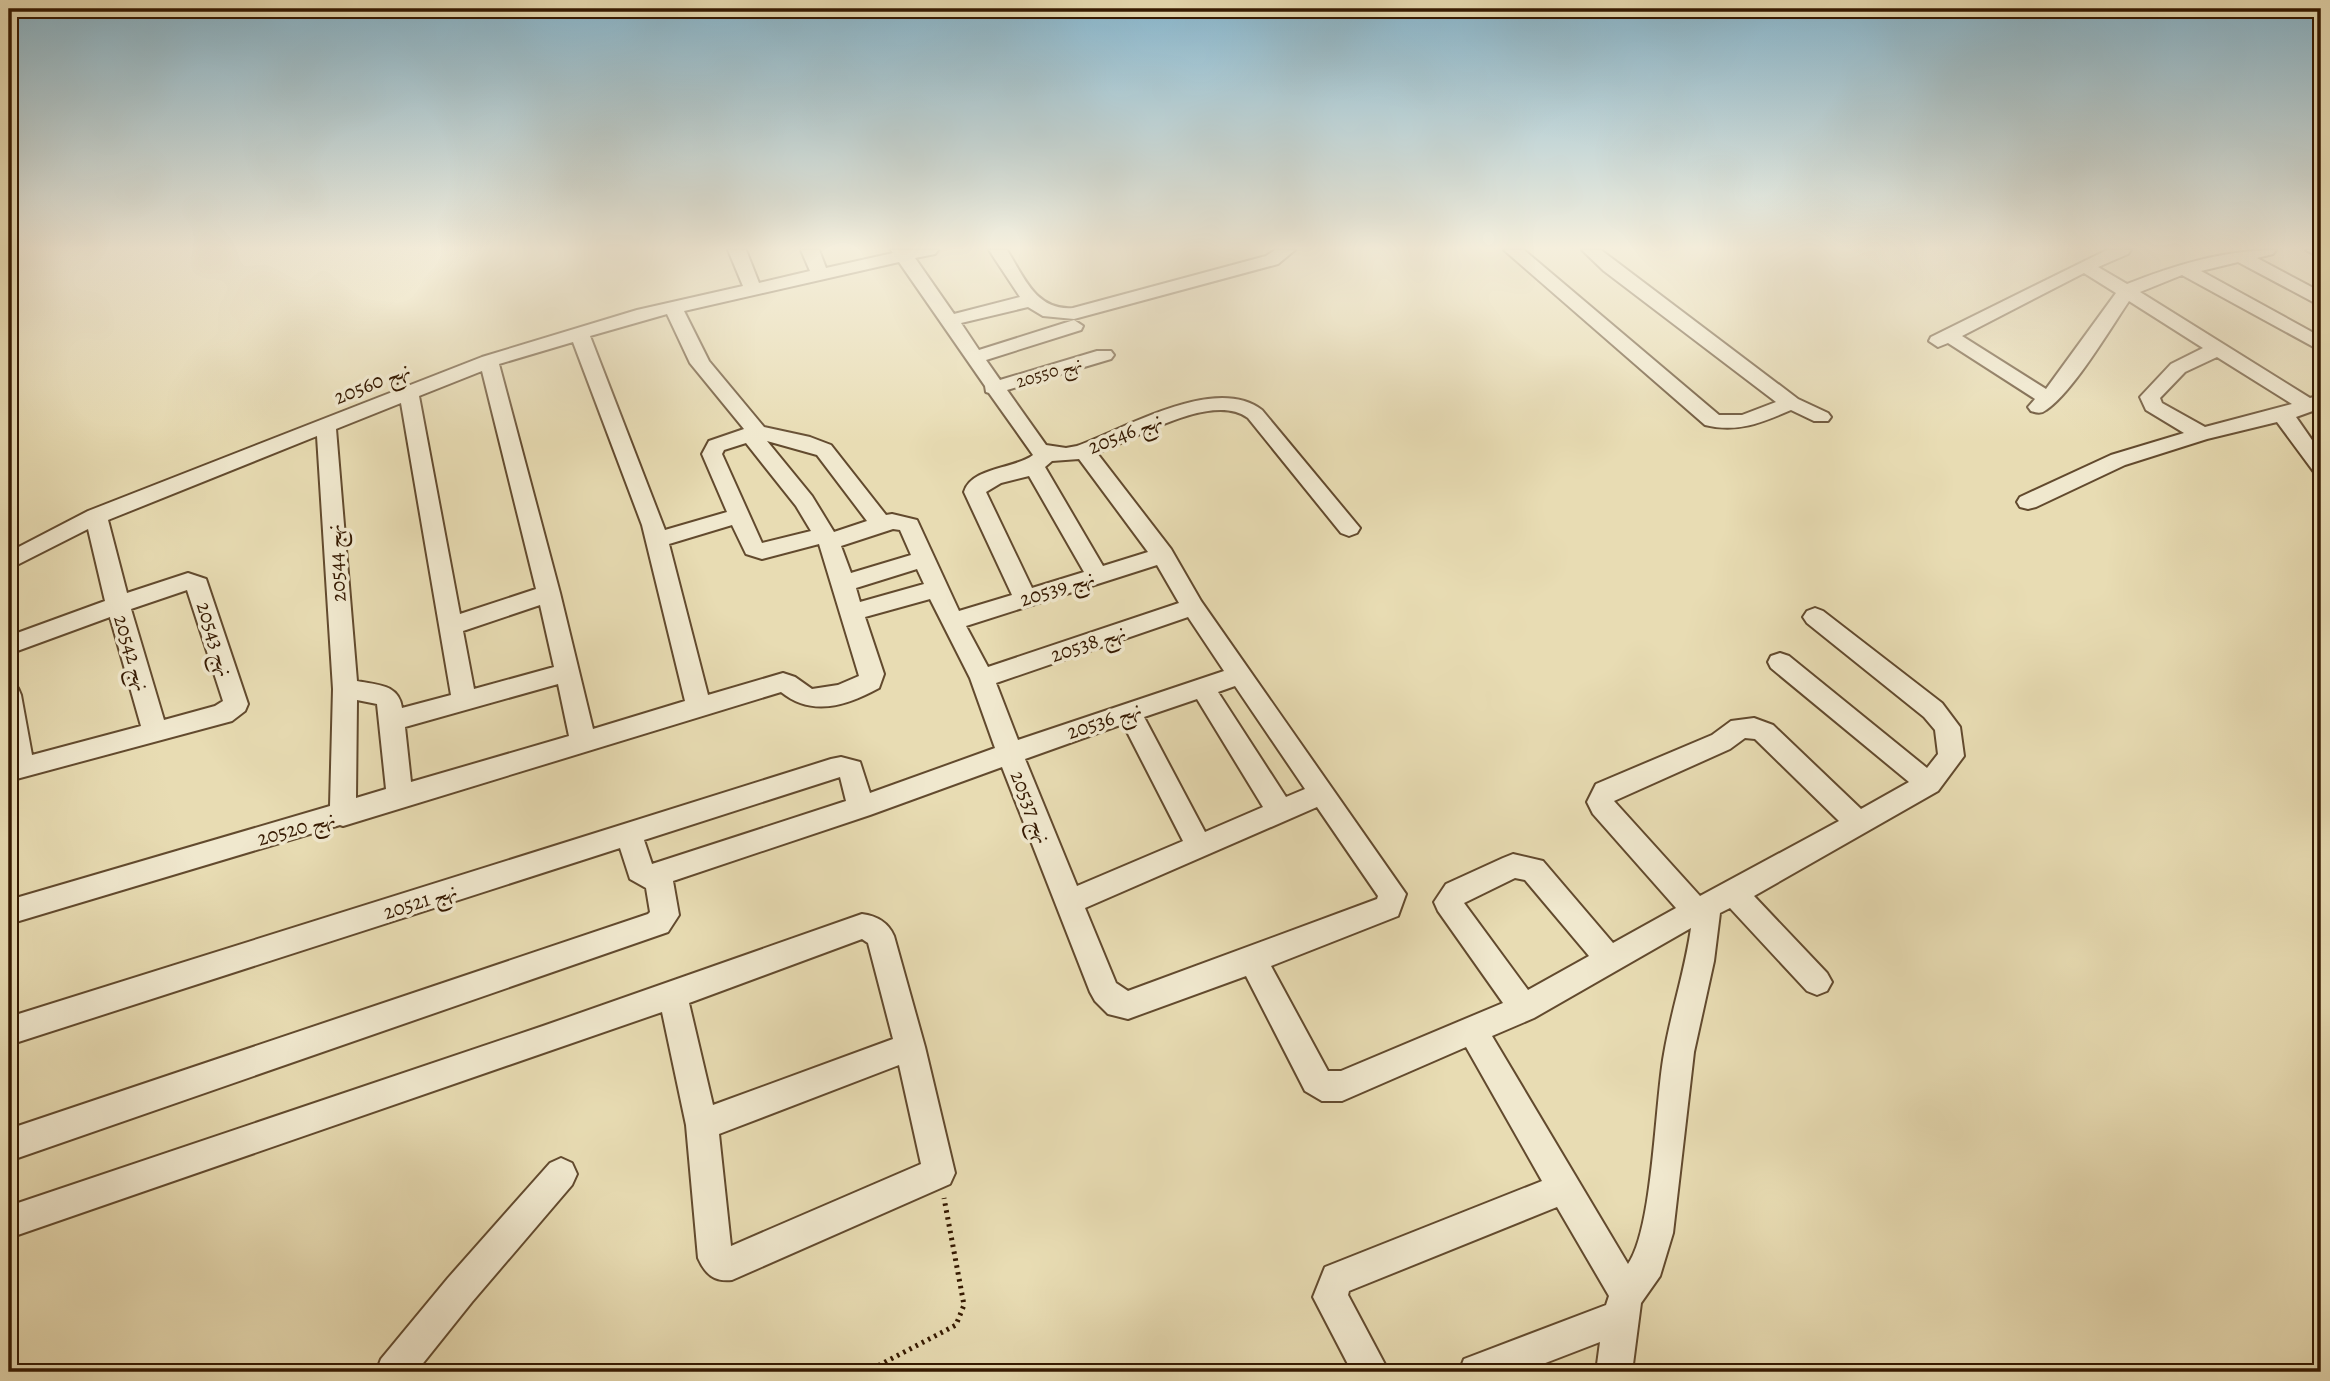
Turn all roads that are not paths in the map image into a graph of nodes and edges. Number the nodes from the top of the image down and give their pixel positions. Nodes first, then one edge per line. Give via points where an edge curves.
1 (648, 314) edge
2 (676, 314) edge
3 (943, 314) edge
4 (982, 314) edge
5 (1588, 314) edge
6 (1672, 314) edge
7 (1991, 314) edge
8 (2109, 314) edge
9 (2163, 314) edge
10 (2266, 314) edge
11 (948, 321) junction
12 (1074, 326) dead end
13 (579, 332) junction
14 (2321, 345) edge
15 (2217, 349) junction
16 (1104, 355) dead end
17 (973, 358) junction
18 (489, 361) junction
19 (993, 388) junction
20 (409, 393) junction
21 (1791, 403) junction
22 (2315, 403) edge
23 (2285, 414) junction
24 (1821, 416) dead end
25 (326, 426) junction
26 (754, 433) junction
27 (2202, 435) junction
28 (1084, 451) junction
29 (1041, 460) junction
30 (2321, 467) edge
31 (2028, 502) dead end
32 (740, 515) junction
33 (96, 516) junction
34 (881, 524) junction
35 (1349, 528) dead end
36 (827, 538) junction
37 (657, 540) junction
38 (1163, 555) junction
39 (923, 559) junction
40 (9, 561) edge
41 (1097, 575) junction
42 (843, 584) junction
43 (937, 589) junction
44 (549, 593) junction
45 (1025, 598) junction
46 (118, 605) junction
47 (1193, 607) junction
48 (851, 613) junction
49 (1815, 617) dead end
50 (450, 626) junction
51 (955, 626) junction
52 (9, 645) edge
53 (1780, 662) dead end
54 (567, 672) junction
55 (1240, 675) junction
56 (982, 678) junction
57 (1202, 687) junction
58 (350, 689) junction
59 (9, 695) edge
60 (464, 701) junction
61 (699, 707) junction
62 (1129, 712) junction
63 (392, 721) junction
64 (156, 731) junction
65 (583, 742) junction
66 (1010, 754) junction
67 (15, 769) edge
68 (1929, 784) junction
69 (1323, 793) junction
70 (400, 797) junction
71 (861, 807) junction
72 (1280, 811) junction
73 (343, 815) junction
74 (1858, 824) junction
75 (628, 834) junction
76 (1198, 844) junction
77 (658, 875) junction
78 (1069, 902) junction
79 (1712, 903) junction
80 (9, 912) edge
81 (1253, 960) junction
82 (1610, 960) junction
83 (1817, 982) dead end
84 (673, 997) junction
85 (1524, 1008) junction
86 (9, 1031) edge
87 (1473, 1031) junction
88 (910, 1047) junction
89 (702, 1125) junction
90 (9, 1145) edge
91 (561, 1174) dead end
92 (1564, 1188) junction
93 (9, 1223) edge
94 (1625, 1305) junction
95 (394, 1372) edge
96 (1371, 1372) edge
97 (1477, 1372) edge
98 (1614, 1372) edge

1 - 13 street, نهج 20560
2 - 26 street via 700,363
3 - 11 street
4 - 11 street
5 - 21 street via 1712,420 1743,423
6 - 21 street
7 - 8 street via 1943,339 2043,403
9 - 15 street
10 - 14 street
11 - 17 street
12 - 17 street
13 - 18 street, نهج 20560
13 - 37 street
15 - 22 street
15 - 27 street via 2178,368 2150,397 2153,406
16 - 19 street, نهج 20550
17 - 19 street
18 - 20 street, نهج 20560
18 - 44 street
19 - 29 street via 1039,450
20 - 25 street, نهج 20560
20 - 50 street
21 - 24 street
22 - 23 street
23 - 27 street
23 - 30 street
25 - 33 street, نهج 20560
25 - 58 street, نهج 20544
26 - 32 street via 716,446 712,454
26 - 34 street via 824,450
26 - 36 street
27 - 31 street via 2118,460
28 - 29 street, نهج 20546
28 - 35 street, نهج 20546 via 1164,416 1237,402 1255,414
28 - 38 street
29 - 41 street
29 - 45 street, نهج 20546 via 985,481 975,492
32 - 36 street via 759,551
32 - 37 street
33 - 40 street, نهج 20560
33 - 46 street
34 - 36 street
34 - 39 street, نهج 20537 via 897,520 909,525
36 - 42 street
37 - 61 street
38 - 41 street, نهج 20539
38 - 47 street
39 - 42 street
39 - 43 street, نهج 20537
41 - 45 street, نهج 20539
42 - 48 street
43 - 48 street
43 - 51 street, نهج 20537
44 - 50 street
44 - 54 street
45 - 51 street, نهج 20539
46 - 52 street, نهج 20542
46 - 64 street, نهج 20542
46 - 64 street, نهج 20543 via 188,581 198,585 236,704 223,714
47 - 55 street
47 - 56 street, نهج 20538
48 - 61 street, نهج 20520 via 872,674 862,686 809,699 783,682
49 - 68 street via 1933,710 1947,727 1951,756
50 - 60 street
51 - 56 street, نهج 20537
53 - 68 street
54 - 60 street
54 - 65 street
55 - 57 street, نهج 20536
55 - 69 street
56 - 66 street, نهج 20537
57 - 62 street, نهج 20536
57 - 72 street
58 - 63 street via 386,697
58 - 73 street, نهج 20544
59 - 67 street
60 - 63 street
61 - 65 street, نهج 20520
62 - 66 street, نهج 20536
62 - 76 street
63 - 70 street
64 - 67 street
65 - 70 street, نهج 20520
66 - 71 street, نهج 20536
66 - 78 street, نهج 20537
68 - 74 street
69 - 72 street
69 - 81 street via 1392,894 1390,904
70 - 73 street, نهج 20520
71 - 75 street, نهج 20521 via 851,769 831,769
71 - 77 street, نهج 20536
72 - 76 street
73 - 80 street, نهج 20520
74 - 79 street
74 - 79 street via 1754,728 1740,728 1721,742 1605,792 1602,806
75 - 77 street via 642,875
75 - 86 street, نهج 20521
76 - 78 street
77 - 90 street via 665,915 658,923
78 - 81 street, نهج 20537 via 1102,984 1118,1004
79 - 82 street
79 - 83 street
79 - 94 street via 1679,1052 1657,1228 1649,1260
81 - 87 street via 1322,1086 1342,1086
82 - 85 street
82 - 85 street via 1533,869 1513,866 1456,893 1448,902
84 - 88 street via 869,927 880,936
84 - 89 street
84 - 93 street
85 - 87 street
87 - 92 street
88 - 89 street
88 - 89 street via 939,1173 732,1263 722,1264 715,1258
91 - 95 street
92 - 94 street
92 - 96 street via 1337,1279 1330,1297
94 - 97 street
94 - 98 street

